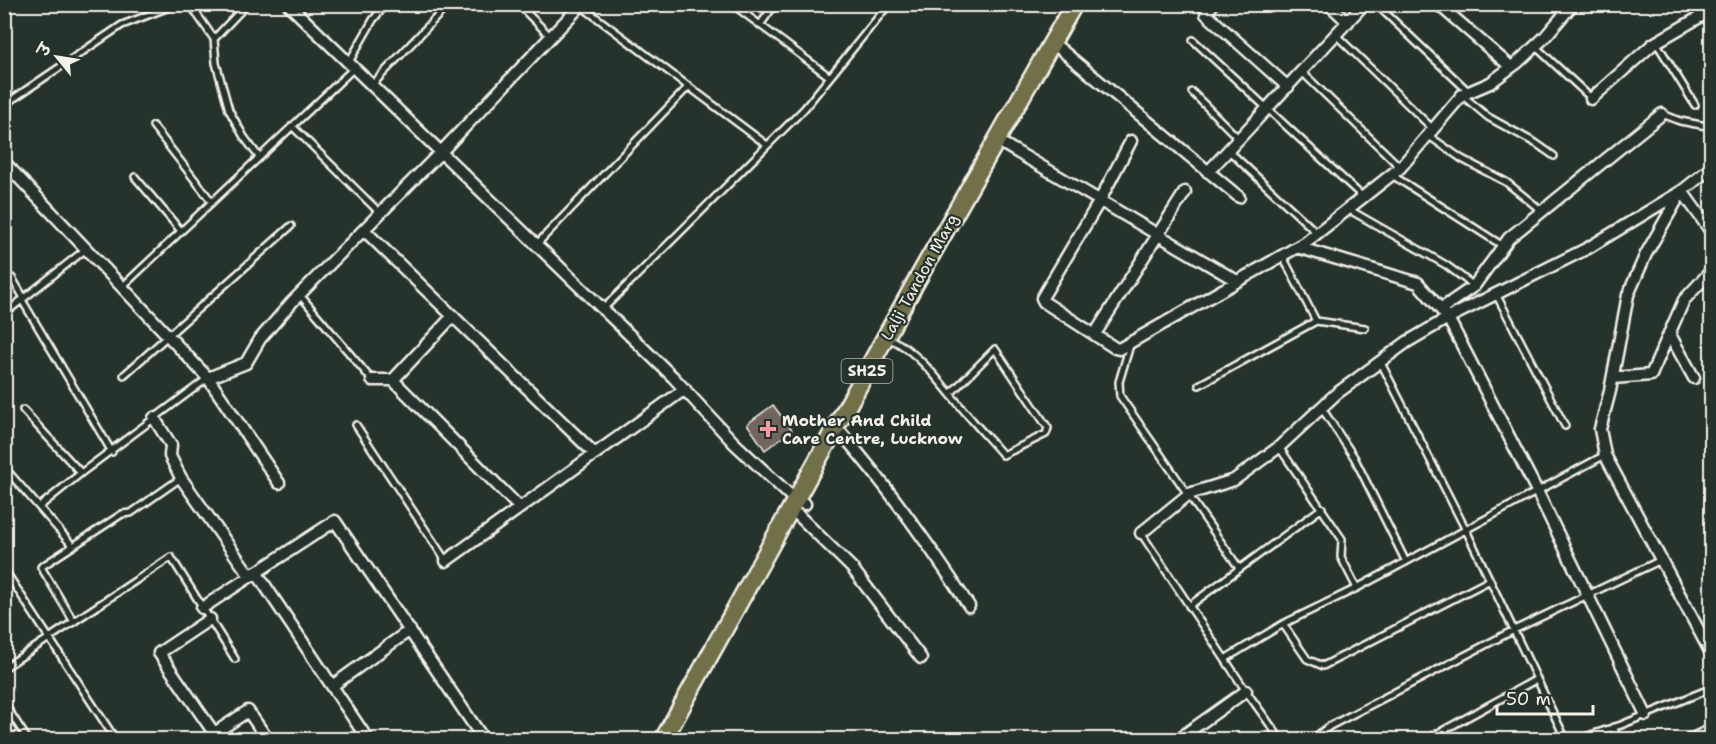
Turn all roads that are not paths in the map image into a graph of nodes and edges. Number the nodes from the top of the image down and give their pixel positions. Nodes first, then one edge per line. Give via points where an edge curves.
1 (177, 4) edge
2 (190, 4) edge
3 (247, 4) edge
4 (288, 4) edge
5 (386, 4) edge
6 (449, 4) edge
7 (518, 4) edge
8 (732, 4) edge
9 (776, 4) edge
10 (1074, 4) edge
11 (1084, 4) edge
12 (1213, 4) edge
13 (1329, 4) edge
14 (1364, 4) edge
15 (1376, 4) edge
16 (1438, 4) edge
17 (1574, 4) edge
18 (581, 5) edge
19 (886, 6) edge
20 (1712, 10) edge
21 (1348, 22) junction
22 (760, 25) junction
23 (1336, 35) junction
24 (551, 37) junction
25 (214, 39) junction
26 (1193, 40) dead end
27 (1656, 42) junction
28 (1535, 46) junction
29 (1059, 48) junction
30 (351, 66) junction
31 (1043, 67) junction
32 (1511, 67) junction
33 (1302, 72) junction
34 (830, 76) junction
35 (371, 86) junction
36 (689, 86) junction
37 (1288, 87) junction
38 (1192, 92) dead end
39 (1466, 94) junction
40 (1591, 99) joint
41 (4, 105) edge
42 (1695, 105) dead end
43 (1267, 110) junction
44 (1662, 114) joint
45 (153, 126) dead end
46 (292, 126) junction
47 (1712, 127) edge
48 (1430, 132) junction
49 (1239, 139) junction
50 (1131, 141) dead end
51 (767, 145) junction
52 (1005, 145) junction
53 (1228, 150) junction
54 (440, 153) junction
55 (1554, 156) dead end
56 (259, 158) junction
57 (4, 162) edge
58 (1712, 167) edge
59 (1395, 171) junction
60 (1208, 172) junction
61 (135, 177) dead end
62 (1682, 191) junction
63 (1185, 192) dead end
64 (1239, 197) dead end
65 (1363, 197) junction
66 (212, 202) junction
67 (1099, 202) junction
68 (1348, 208) junction
69 (1542, 211) junction
70 (380, 213) junction
71 (291, 225) dead end
72 (364, 230) junction
73 (181, 231) junction
74 (1317, 233) junction
75 (1712, 233) edge
76 (1158, 236) junction
77 (536, 245) junction
78 (1503, 246) junction
79 (1297, 247) junction
80 (86, 249) junction
81 (1282, 255) junction
82 (1712, 270) edge
83 (4, 279) edge
84 (1237, 280) junction
85 (122, 286) junction
86 (1474, 286) junction
87 (1496, 294) junction
88 (300, 296) junction
89 (23, 299) junction
90 (603, 309) junction
91 (1445, 313) junction
92 (4, 314) edge
93 (453, 316) junction
94 (1316, 321) junction
95 (1365, 328) dead end
96 (1669, 333) junction
97 (1095, 334) junction
98 (168, 336) junction
99 (889, 339) junction
100 (1131, 344) junction
101 (1380, 361) junction
102 (124, 375) dead end
103 (208, 378) junction
104 (1612, 378) junction
105 (1694, 378) dead end
106 (372, 380) joint
107 (393, 380) junction
108 (1199, 385) dead end
109 (685, 389) junction
110 (950, 394) junction
111 (1322, 407) junction
112 (23, 410) dead end
113 (154, 418) junction
114 (356, 425) dead end
115 (1565, 426) dead end
116 (842, 434) junction
117 (1278, 447) junction
118 (112, 452) junction
119 (595, 454) junction
120 (1605, 455) junction
121 (4, 467) edge
122 (81, 473) junction
123 (181, 478) junction
124 (279, 483) dead end
125 (1537, 491) junction
126 (1189, 494) junction
127 (799, 506) junction
128 (39, 507) junction
129 (520, 508) junction
130 (1323, 508) junction
131 (1466, 530) junction
132 (1141, 533) joint
133 (74, 546) junction
134 (1661, 560) junction
135 (446, 561) joint
136 (1406, 562) junction
137 (1239, 568) junction
138 (6, 572) edge
139 (253, 574) junction
140 (1490, 580) junction
141 (1357, 588) junction
142 (1588, 595) junction
143 (969, 606) dead end
144 (1190, 606) junction
145 (202, 608) junction
146 (210, 620) junction
147 (74, 622) junction
148 (1283, 624) junction
149 (410, 630) junction
150 (1514, 630) junction
151 (50, 638) junction
152 (1712, 655) edge
153 (921, 658) dead end
154 (235, 659) dead end
155 (1225, 659) junction
156 (4, 668) edge
157 (1537, 679) junction
158 (332, 686) junction
159 (1712, 688) edge
160 (1246, 692) junction
161 (4, 704) edge
162 (1646, 715) junction
163 (1613, 727) junction
164 (1712, 727) edge
165 (214, 733) junction
166 (1177, 739) edge
167 (1312, 739) edge
168 (28, 740) edge
169 (116, 740) edge
170 (204, 740) edge
171 (268, 740) edge
172 (368, 740) edge
173 (484, 740) edge
174 (663, 740) edge
175 (674, 740) edge
176 (1281, 740) edge
177 (1426, 740) edge
178 (1566, 740) edge
179 (1576, 740) edge
180 (1619, 740) edge
181 (1684, 740) edge

1 - 41 lane via 122,25
2 - 25 lane
3 - 25 lane
4 - 30 street
5 - 30 lane via 373,20
6 - 35 lane
7 - 24 lane
8 - 22 lane
9 - 22 lane
10 - 31 main road, Lalji Tandon Marg / SH25
11 - 29 main road, Lalji Tandon Marg / SH25
12 - 37 street via 1206,14
13 - 21 street
14 - 21 street
15 - 39 lane
16 - 32 street
17 - 28 street
18 - 24 street
18 - 36 lane
19 - 34 lane
20 - 27 street
21 - 23 street
22 - 34 lane
23 - 33 street
23 - 48 lane
24 - 54 street
25 - 56 lane via 216,63 229,110
26 - 43 lane
27 - 40 street
27 - 42 lane
28 - 32 street
28 - 40 lane
29 - 31 main road, Lalji Tandon Marg / SH25
29 - 60 street
30 - 35 street
30 - 46 lane
31 - 52 main road, Lalji Tandon Marg / SH25
31 - 99 main road, Lalji Tandon Marg / SH25
32 - 39 street
33 - 37 street
33 - 59 lane
34 - 51 lane via 804,109
35 - 54 street
36 - 51 lane
36 - 77 lane
37 - 43 street
38 - 49 lane
39 - 48 street
39 - 55 lane via 1488,117
43 - 49 street
43 - 65 lane
44 - 47 lane
44 - 69 street
45 - 66 lane
46 - 56 lane
46 - 70 lane
48 - 59 street
48 - 69 lane via 1462,159 1506,182
49 - 53 street
50 - 67 street
51 - 90 lane
52 - 67 street
52 - 99 main road, Lalji Tandon Marg / SH25 via 926,285
53 - 60 street
53 - 74 lane
54 - 70 street
54 - 77 street
56 - 66 lane
57 - 80 street
58 - 62 street
59 - 65 street
59 - 78 lane
60 - 64 street
61 - 73 lane
62 - 75 street
62 - 87 street via 1588,248
62 - 104 street via 1628,295
63 - 76 street
65 - 68 street
66 - 73 lane
67 - 76 street
67 - 97 street via 1042,298
68 - 74 street
68 - 86 lane via 1446,265
69 - 78 street
70 - 72 street
71 - 98 lane
72 - 88 street
72 - 93 street
73 - 85 lane
74 - 79 street
76 - 84 street
76 - 97 street
77 - 90 street
78 - 86 street
79 - 81 street
79 - 91 street via 1418,283
80 - 85 street
80 - 89 lane
81 - 84 street
81 - 94 lane
82 - 96 street via 1683,300
83 - 89 lane via 12,278
84 - 100 street
85 - 98 street
86 - 91 street
87 - 91 street
87 - 115 lane
88 - 103 street via 260,339 246,363
88 - 106 lane
89 - 92 lane
89 - 118 lane
90 - 109 street
91 - 101 street
91 - 125 street
93 - 107 street
93 - 119 street
94 - 95 lane
94 - 108 lane
96 - 104 street via 1651,375
96 - 105 street
97 - 100 street via 1114,348
98 - 102 lane
98 - 103 street
99 - 110 lane via 918,358
99 - 116 main road, Lalji Tandon Marg / SH25
99 - 127 main road, Lalji Tandon Marg / SH25
100 - 126 lane via 1119,382 1120,396
101 - 111 street
101 - 131 lane
103 - 113 lane
103 - 124 street
104 - 120 street via 1600,429
106 - 107 street
107 - 129 street
109 - 119 street
109 - 127 street via 734,444
110 - 110 lane via 1003,455 1048,431 995,349
111 - 117 street
111 - 136 lane via 1354,457
112 - 122 lane
113 - 118 lane
113 - 123 street via 171,445 170,456
114 - 135 lane
116 - 127 main road, Lalji Tandon Marg / SH25
116 - 143 street via 927,542
117 - 126 street via 1234,480
117 - 130 lane
118 - 122 lane
119 - 129 street
120 - 125 lane
120 - 134 street
121 - 128 lane
122 - 128 lane
123 - 133 lane
123 - 139 street
125 - 131 lane
125 - 142 street
126 - 132 street
126 - 137 lane
127 - 153 street
127 - 174 main road, Lalji Tandon Marg / SH25
127 - 175 main road, Lalji Tandon Marg / SH25
128 - 133 lane
129 - 135 street
130 - 137 lane
130 - 141 lane via 1342,539 1341,557
131 - 136 lane
131 - 140 lane
132 - 144 lane
133 - 147 lane via 41,567
134 - 142 lane
134 - 152 street
136 - 141 lane
137 - 144 lane
138 - 151 lane
139 - 145 street
139 - 149 street via 335,521
139 - 158 street
140 - 148 lane via 1323,666 1307,659
140 - 150 lane
141 - 148 lane
142 - 150 lane
142 - 162 street
144 - 155 lane
145 - 146 lane
145 - 147 lane via 171,557
146 - 154 lane
146 - 165 street via 159,653
147 - 151 lane
148 - 155 lane
149 - 158 street
149 - 173 street
150 - 157 lane
150 - 167 lane
151 - 156 lane
151 - 169 lane
155 - 160 lane
157 - 177 lane
157 - 178 lane
158 - 172 street
159 - 162 lane
160 - 166 street
160 - 176 lane
161 - 168 lane
162 - 163 lane
163 - 179 lane
163 - 180 lane
164 - 181 lane
165 - 170 street
165 - 171 street via 248,711

